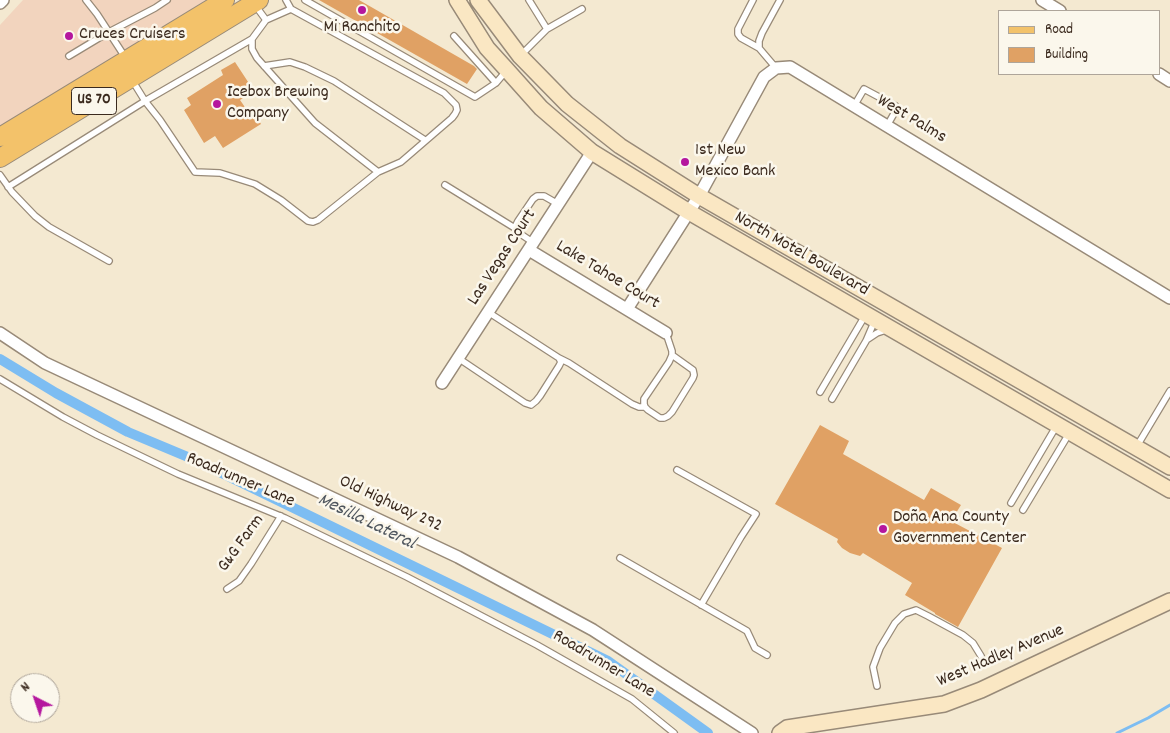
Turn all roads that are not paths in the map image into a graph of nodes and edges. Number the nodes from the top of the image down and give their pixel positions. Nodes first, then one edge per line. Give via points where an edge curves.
1 (3, 0) edge
2 (86, 0) edge
3 (167, 0) edge
4 (225, 0) edge
5 (286, 0) edge
6 (305, 0) edge
7 (457, 0) edge
8 (478, 0) edge
9 (529, 0) edge
10 (753, 0) edge
11 (780, 0) edge
12 (1042, 0) edge
13 (255, 1) edge
14 (0, 3) edge
15 (291, 9) junction
16 (582, 9) dead end
17 (1058, 10) edge
18 (266, 20) junction
19 (547, 29) junction
20 (109, 32) junction
21 (454, 36) dead end
22 (252, 39) junction
23 (759, 48) junction
24 (69, 56) dead end
25 (520, 56) junction
26 (126, 59) junction
27 (264, 66) junction
28 (776, 68) junction
29 (507, 70) junction
30 (131, 78) junction
31 (496, 83) junction
32 (145, 101) junction
33 (854, 106) junction
34 (887, 126) junction
35 (0, 137) edge
36 (425, 140) junction
37 (592, 152) junction
38 (0, 158) edge
39 (378, 172) junction
40 (0, 175) edge
41 (445, 184) dead end
42 (8, 187) junction
43 (699, 196) junction
44 (558, 204) junction
45 (689, 212) junction
46 (518, 230) junction
47 (531, 246) junction
48 (109, 261) dead end
49 (1170, 298) edge
50 (881, 301) junction
51 (627, 309) junction
52 (488, 312) junction
53 (871, 317) junction
54 (893, 330) junction
55 (0, 333) edge
56 (666, 333) joint
57 (866, 341) junction
58 (672, 355) junction
59 (458, 358) junction
60 (559, 358) junction
61 (0, 379) edge
62 (442, 383) dead end
63 (1170, 391) edge
64 (820, 392) dead end
65 (832, 399) dead end
66 (645, 407) junction
67 (1074, 412) junction
68 (1063, 429) junction
69 (1136, 448) junction
70 (1170, 467) edge
71 (677, 470) dead end
72 (1170, 490) edge
73 (1011, 503) dead end
74 (1023, 510) dead end
75 (281, 516) junction
76 (620, 558) dead end
77 (227, 588) dead end
78 (1170, 601) edge
79 (702, 605) junction
80 (767, 655) dead end
81 (981, 656) dead end
82 (877, 686) dead end
83 (674, 733) edge
84 (750, 733) edge
85 (780, 733) edge

1 - 14 street
2 - 20 lane
3 - 20 lane
4 - 26 main road, US 70
5 - 15 lane
6 - 31 lane via 476,97
7 - 29 main road, North Motel Boulevard via 487,48
8 - 25 main road, North Motel Boulevard
9 - 19 lane
10 - 23 lane via 738,34
11 - 23 lane via 762,33
12 - 17 street
13 - 18 lane
13 - 30 main road, US 70
15 - 18 lane
15 - 36 lane via 450,99 456,105 455,114
16 - 19 lane
18 - 22 lane
19 - 25 lane
20 - 24 lane
20 - 26 lane
21 - 31 lane
22 - 27 lane via 253,53
22 - 32 lane
23 - 28 lane
25 - 29 main road
25 - 43 main road, North Motel Boulevard via 567,104 620,146
26 - 30 main road
26 - 35 main road, US 70
27 - 36 lane via 290,62 334,81
27 - 39 lane via 315,123
28 - 33 street, West Palms via 790,67
28 - 43 street via 764,78
29 - 31 lane
29 - 37 main road, North Motel Boulevard via 541,108
30 - 32 lane
30 - 38 main road, US 70
32 - 39 lane via 195,172 220,173 254,184 308,221 318,220
32 - 42 lane
33 - 34 street, West Palms
33 - 34 lane via 864,89 896,106
34 - 49 street, West Palms
36 - 39 lane via 401,162
37 - 44 street, Las Vegas Court
37 - 45 main road, North Motel Boulevard
40 - 42 lane
41 - 46 lane
42 - 48 lane via 49,228
43 - 45 street
43 - 50 main road, North Motel Boulevard
44 - 46 lane via 544,196 532,199 516,225
44 - 47 street, Las Vegas Court
45 - 51 street
45 - 53 main road, North Motel Boulevard
46 - 47 lane
47 - 51 street, Lake Tahoe Court
47 - 52 street, Las Vegas Court
50 - 53 main road
50 - 67 main road, North Motel Boulevard
51 - 56 street, Lake Tahoe Court
52 - 59 street, Las Vegas Court
52 - 60 lane
53 - 54 main road, North Motel Boulevard
53 - 57 lane
53 - 64 lane
54 - 57 lane via 884,330
54 - 68 main road, North Motel Boulevard
55 - 84 street, Old Highway 292 via 45,363 458,557 593,630
56 - 58 lane
57 - 65 lane
58 - 66 lane via 644,399
58 - 66 lane via 693,370 694,378 668,416 660,418
59 - 60 lane via 531,405 559,366
59 - 62 street, Las Vegas Court
60 - 66 lane via 632,404
61 - 75 lane, Roadrunner Lane via 97,436 178,474
63 - 69 lane
67 - 68 main road
67 - 69 main road, North Motel Boulevard
68 - 72 main road, North Motel Boulevard
68 - 73 lane
68 - 74 lane
69 - 70 main road, North Motel Boulevard
71 - 79 lane via 756,514
75 - 77 lane, G&G Farm via 239,581
75 - 83 lane, Roadrunner Lane via 407,577 555,655 632,700
76 - 79 lane
78 - 85 main road, West Hadley Avenue via 981,690 944,704 788,728
79 - 80 lane via 747,631 756,648
81 - 82 lane via 963,635 916,610 904,614 895,623 880,648 873,667

